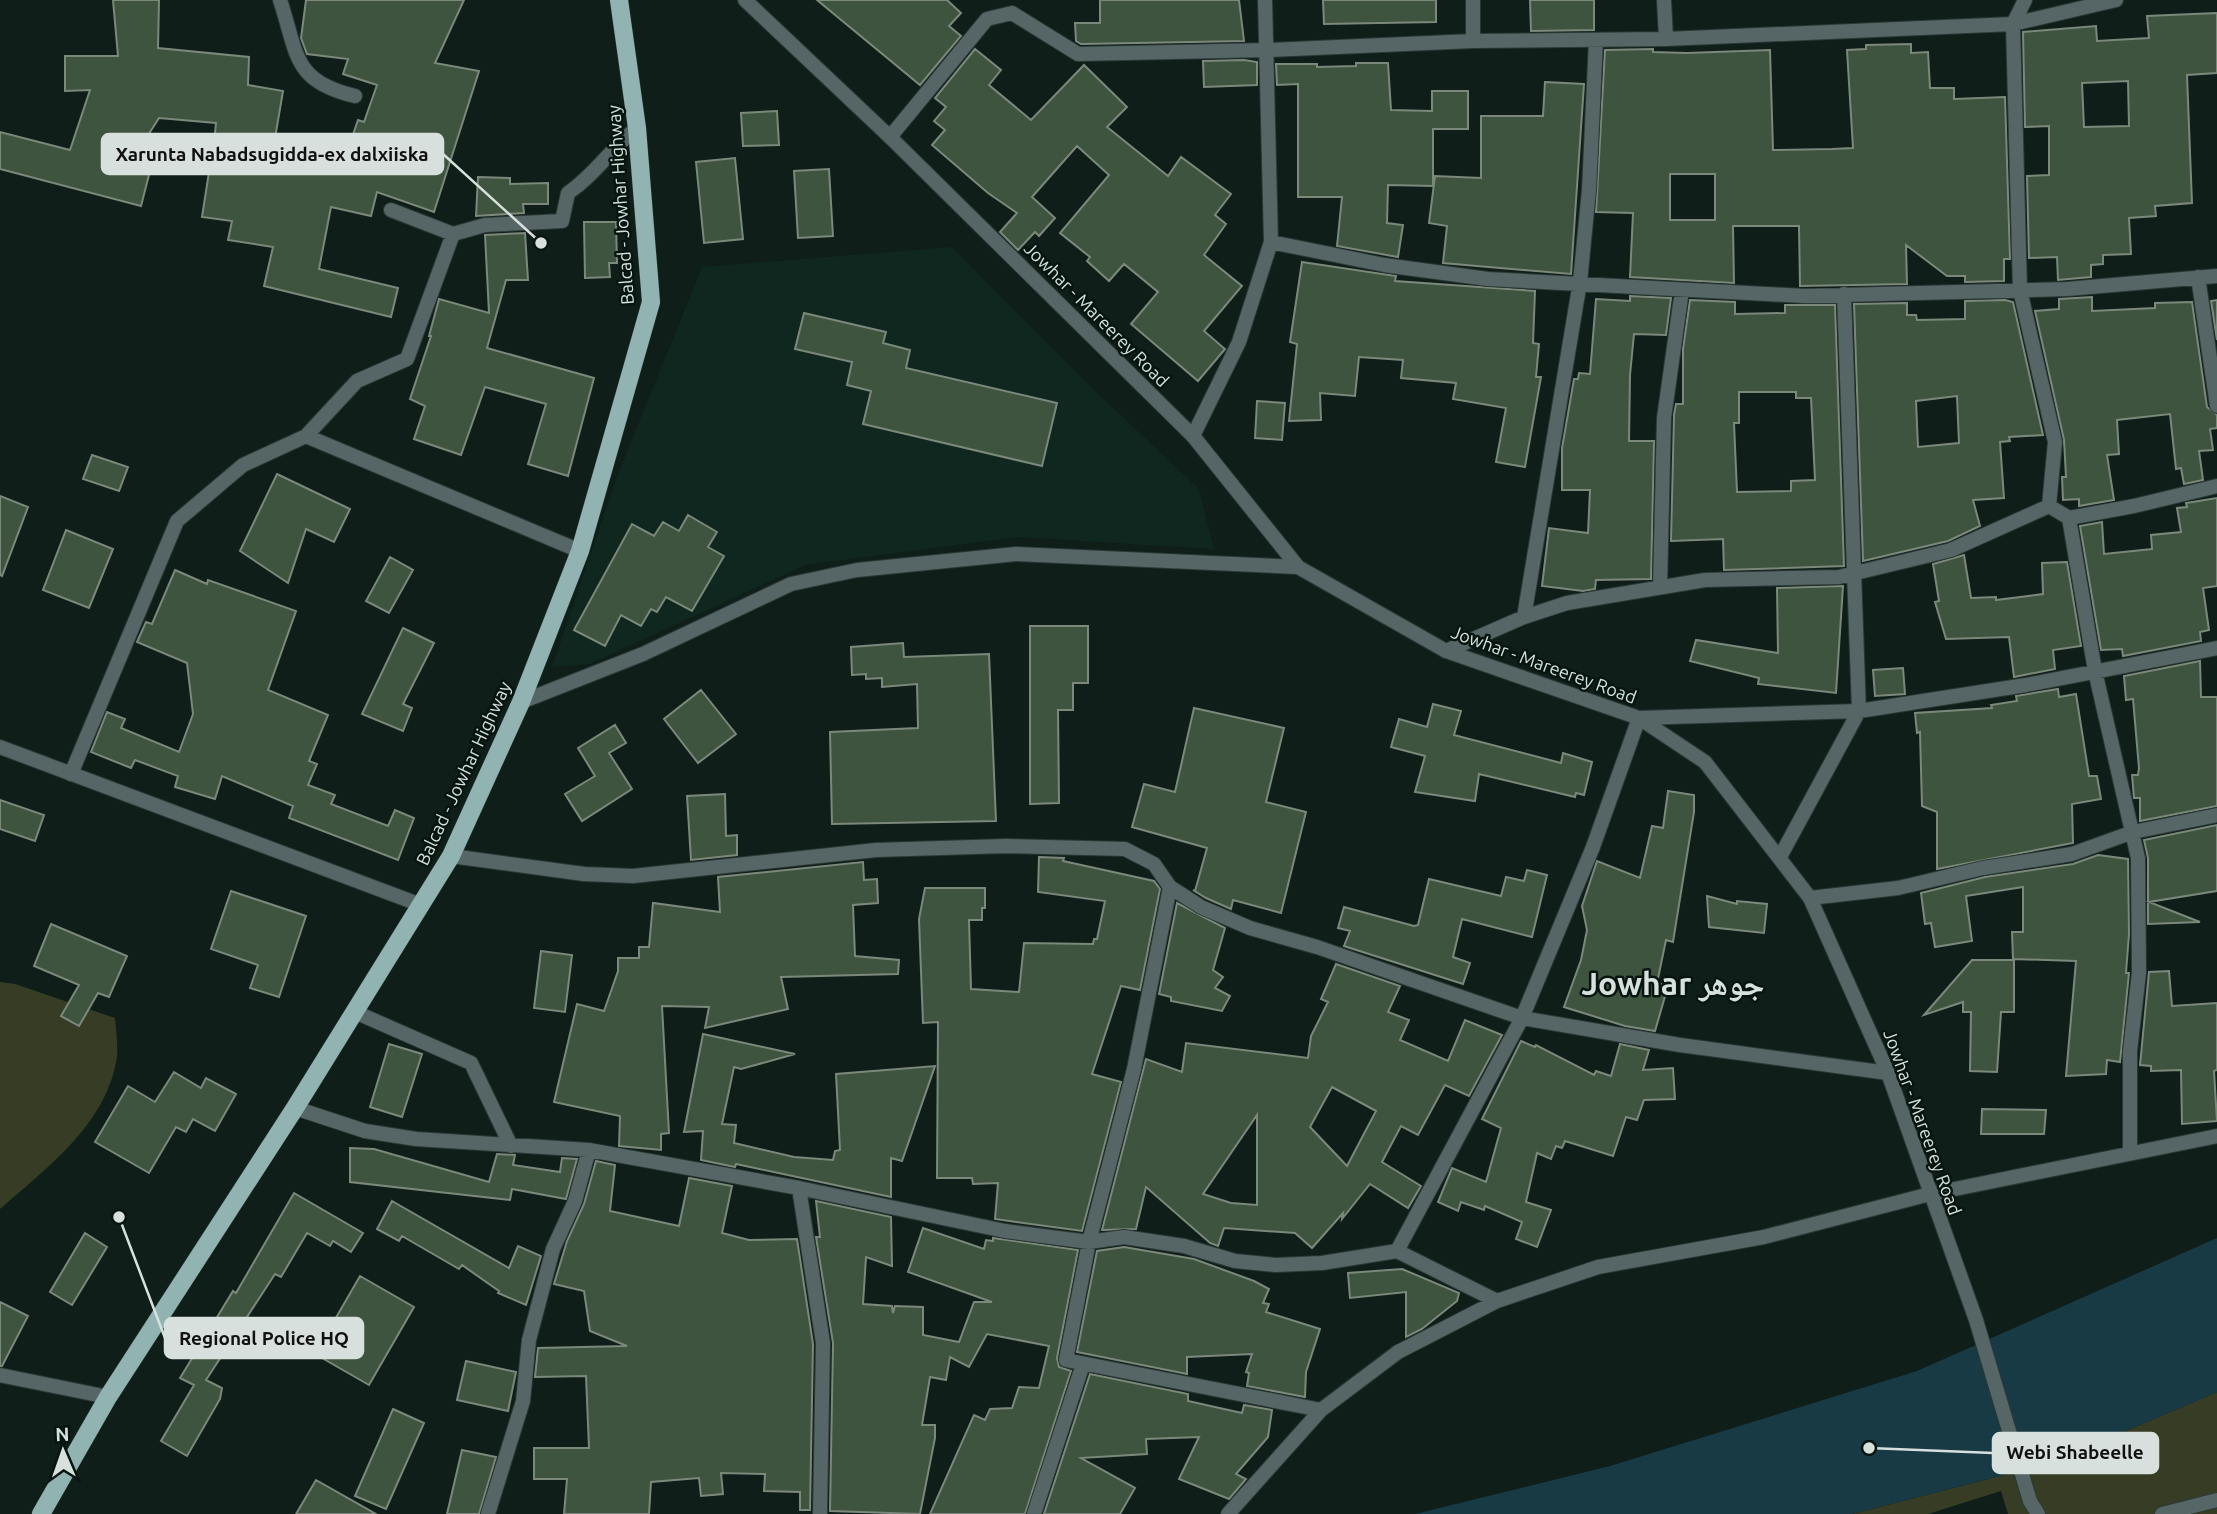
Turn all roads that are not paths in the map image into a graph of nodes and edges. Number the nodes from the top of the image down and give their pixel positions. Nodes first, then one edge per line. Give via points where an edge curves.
1 (280, 0) edge
2 (619, 0) edge
3 (745, 0) edge
4 (1265, 0) edge
5 (1474, 0) edge
6 (1664, 0) edge
7 (2025, 0) edge
8 (2104, 0) edge
9 (2116, 0) edge
10 (2012, 23) junction
11 (1666, 39) junction
12 (1596, 40) junction
13 (1473, 41) junction
14 (1268, 50) junction
15 (355, 96) dead end
16 (637, 128) junction
17 (890, 137) junction
18 (391, 210) dead end
19 (453, 233) junction
20 (1271, 242) junction
21 (2217, 276) edge
22 (2198, 277) junction
23 (1580, 282) junction
24 (1682, 290) junction
25 (2020, 290) junction
26 (1844, 294) junction
27 (2217, 406) edge
28 (306, 436) junction
29 (1193, 436) junction
30 (2217, 486) edge
31 (2049, 506) junction
32 (2069, 517) junction
33 (580, 551) junction
34 (1298, 567) junction
35 (1852, 574) junction
36 (1660, 587) junction
37 (1524, 617) junction
38 (2217, 648) edge
39 (1446, 651) junction
40 (2095, 671) junction
41 (521, 702) junction
42 (1859, 711) junction
43 (1639, 718) junction
44 (0, 747) edge
45 (71, 774) junction
46 (2217, 816) edge
47 (2133, 832) junction
48 (451, 856) junction
49 (1780, 857) junction
50 (1171, 887) junction
51 (1810, 898) junction
52 (421, 905) junction
53 (355, 1012) junction
54 (1522, 1018) junction
55 (1888, 1073) junction
56 (295, 1108) junction
57 (2217, 1136) edge
58 (511, 1146) junction
59 (589, 1150) junction
60 (2130, 1153) junction
61 (799, 1188) junction
62 (1930, 1195) junction
63 (1089, 1242) junction
64 (1397, 1251) junction
65 (1497, 1301) junction
66 (1083, 1364) junction
67 (0, 1375) edge
68 (108, 1397) junction
69 (1321, 1410) junction
70 (2217, 1500) edge
71 (2034, 1507) edge
72 (41, 1514) edge
73 (488, 1514) edge
74 (820, 1514) edge
75 (1034, 1514) edge
76 (1228, 1514) edge
77 (2162, 1514) edge

1 - 15 street via 299,66 327,89
2 - 16 main road, Balcad - Jowhar Highway
3 - 17 street, Jowhar - Mareerey Road
4 - 14 street
5 - 13 street
6 - 11 street
7 - 10 street
8 - 9 street
8 - 10 street
10 - 11 street
10 - 25 street
11 - 12 street
12 - 13 street
12 - 23 street
13 - 14 street
14 - 17 street via 1078,54 1012,13 998,14 987,19
14 - 20 street
16 - 19 street via 612,148 591,178 568,193 562,221 485,225
16 - 33 main road, Balcad - Jowhar Highway via 651,302
17 - 29 street, Jowhar - Mareerey Road
18 - 19 street
19 - 28 street via 407,359 357,381
20 - 23 street via 1384,265 1475,277
20 - 29 street via 1239,342
21 - 22 street
22 - 25 street
22 - 27 street
23 - 24 street
23 - 37 street
24 - 26 street
24 - 36 street via 1664,418
25 - 26 street
25 - 31 street via 2055,442
26 - 35 street
28 - 33 street
28 - 45 street via 243,466 177,521
29 - 34 street, Jowhar - Mareerey Road
30 - 32 street
31 - 32 street
31 - 35 street via 1951,550
32 - 40 street
33 - 41 main road, Balcad - Jowhar Highway
34 - 39 street, Jowhar - Mareerey Road
34 - 41 street via 1016,554 857,570 791,584 643,654
35 - 36 street via 1705,580
35 - 42 street
36 - 37 street via 1567,603
37 - 39 street
38 - 40 street
39 - 43 street, Jowhar - Mareerey Road
40 - 42 street
40 - 47 street
41 - 48 main road, Balcad - Jowhar Highway
42 - 43 street
42 - 49 street
43 - 49 street, Jowhar - Mareerey Road via 1705,762
43 - 54 street via 1593,847
44 - 45 street
45 - 52 street
46 - 47 street
47 - 51 street via 2072,854 1898,888
47 - 60 street via 2139,973 2130,1051
48 - 50 street via 633,876 876,850 1125,849 1154,864
48 - 52 main road, Balcad - Jowhar Highway
49 - 51 street, Jowhar - Mareerey Road
50 - 54 street via 1201,907 1250,928
50 - 63 street via 1134,1069
51 - 55 street, Jowhar - Mareerey Road
52 - 53 main road, Balcad - Jowhar Highway
53 - 56 main road, Balcad - Jowhar Highway
53 - 58 street via 471,1063
54 - 55 street
54 - 64 street
55 - 62 street, Jowhar - Mareerey Road
56 - 58 street via 365,1131
56 - 68 main road, Balcad - Jowhar Highway
57 - 60 street
58 - 59 street
59 - 61 street
59 - 73 street via 576,1201 553,1249 529,1340 523,1401
60 - 62 street
61 - 63 street via 1004,1231
61 - 74 street via 822,1343
62 - 65 street via 1764,1237 1598,1267
62 - 71 street, Jowhar - Mareerey Road via 1976,1320
63 - 64 street via 1124,1237 1184,1246 1234,1261 1276,1265
63 - 66 street via 1066,1360
64 - 65 street
65 - 69 street via 1398,1352
66 - 69 street
66 - 75 street
67 - 68 street
68 - 72 main road, Balcad - Jowhar Highway
69 - 76 street
70 - 77 street

